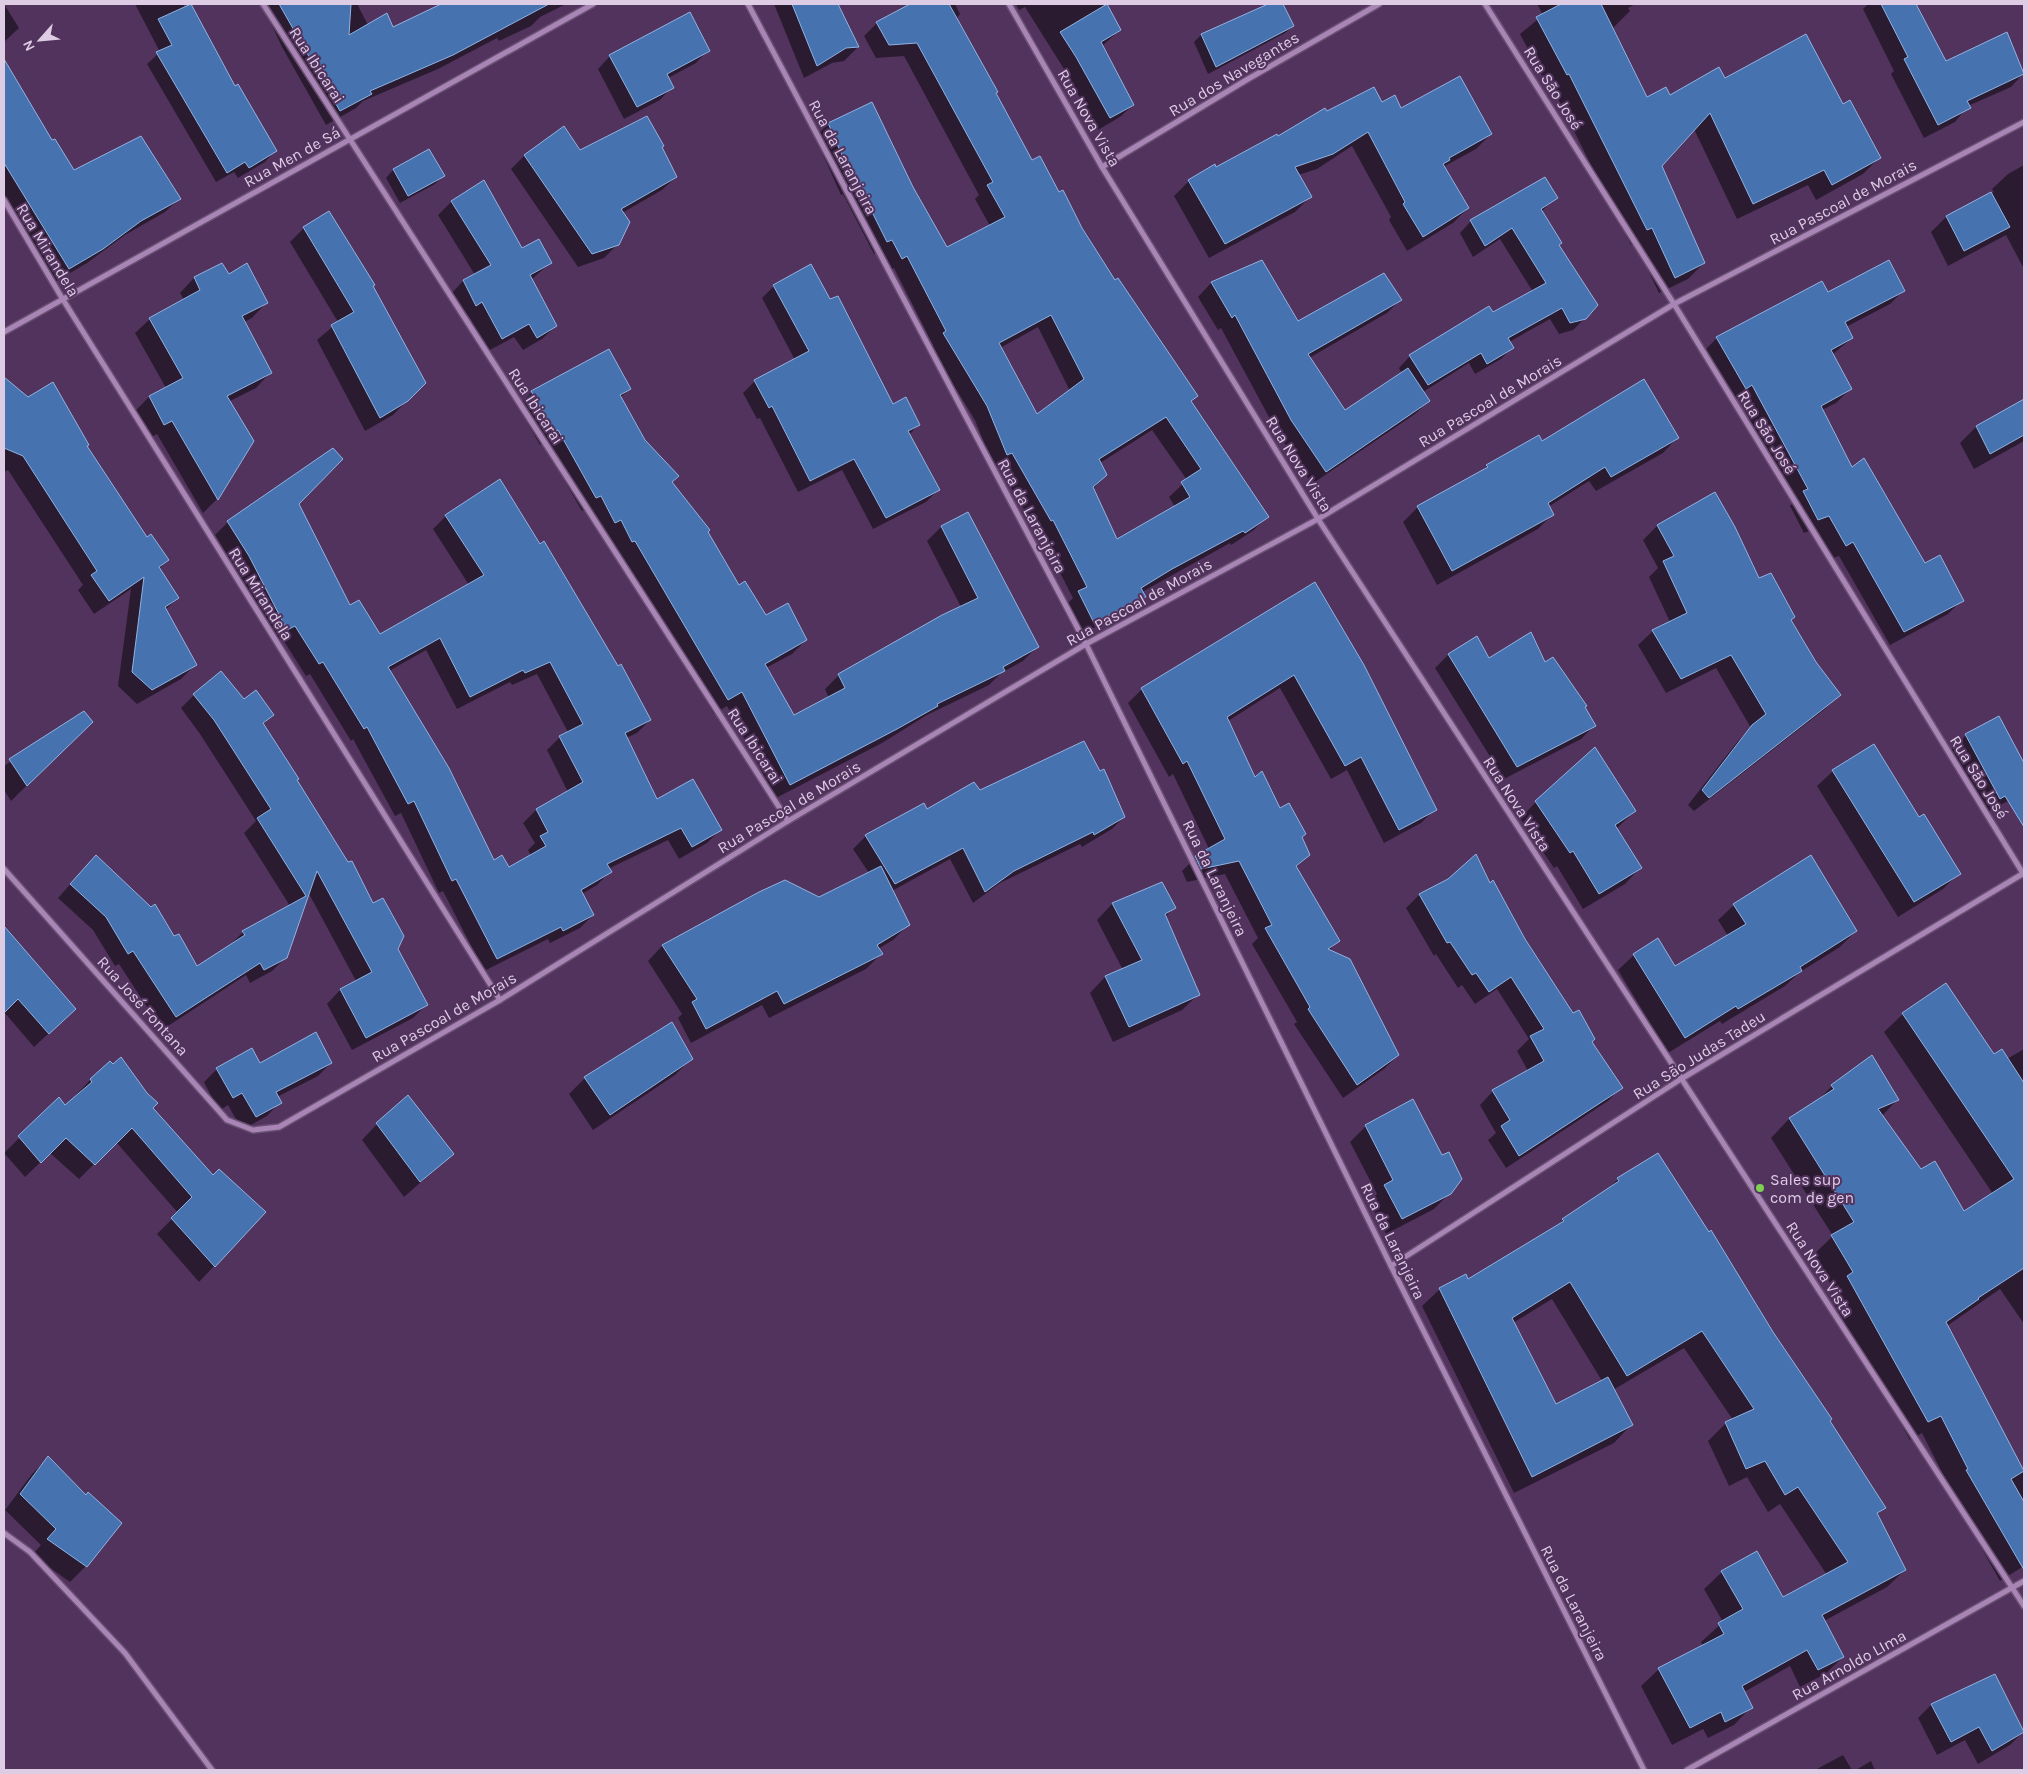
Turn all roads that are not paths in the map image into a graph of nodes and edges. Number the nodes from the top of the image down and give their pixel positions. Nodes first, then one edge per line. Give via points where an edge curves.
1 (263, 4) edge
2 (592, 4) edge
3 (748, 4) edge
4 (1009, 4) edge
5 (1379, 4) edge
6 (1485, 4) edge
7 (2024, 122) edge
8 (350, 139) junction
9 (1102, 168) junction
10 (4, 200) edge
11 (62, 298) junction
12 (1674, 304) junction
13 (4, 332) edge
14 (1318, 519) junction
15 (1086, 644) junction
16 (788, 821) junction
17 (4, 869) edge
18 (2024, 874) edge
19 (500, 1000) junction
20 (1681, 1079) junction
21 (279, 1127) joint
22 (1391, 1266) junction
23 (4, 1533) edge
24 (2024, 1581) edge
25 (2012, 1587) junction
26 (2024, 1606) edge
27 (212, 1770) edge
28 (1644, 1770) edge
29 (1687, 1770) edge

1 - 8 street, Rua Ibicarai
2 - 8 street, Rua Men de Sá
3 - 15 street, Rua da Laranjeira
4 - 9 street, Rua Nova Vista
5 - 9 street, Rua dos Navegantes
6 - 12 street, Rua São José
7 - 12 street, Rua Pascoal de Morais
8 - 11 street, Rua Men de Sá
8 - 16 street, Rua Ibicarai
9 - 14 street, Rua Nova Vista
10 - 11 street, Rua Mirandela
11 - 13 street, Rua Men de Sá
11 - 19 street, Rua Mirandela
12 - 14 street, Rua Pascoal de Morais
12 - 18 street, Rua São José
14 - 15 street, Rua Pascoal de Morais
14 - 20 street, Rua Nova Vista
15 - 16 street, Rua Pascoal de Morais
15 - 22 street, Rua da Laranjeira
16 - 19 street, Rua Pascoal de Morais
17 - 21 street, Rua José Fontana via 227,1120 253,1130
18 - 20 street, Rua São Judas Tadeu
19 - 21 street, Rua Pascoal de Morais
20 - 22 street, Rua São Judas Tadeu
20 - 25 street, Rua Nova Vista
22 - 28 street, Rua da Laranjeira
23 - 27 street via 30,1552 125,1653
24 - 25 street, Rua Arnoldo LIma
25 - 26 street, Rua Nova Vista
25 - 29 street, Rua Arnoldo LIma

